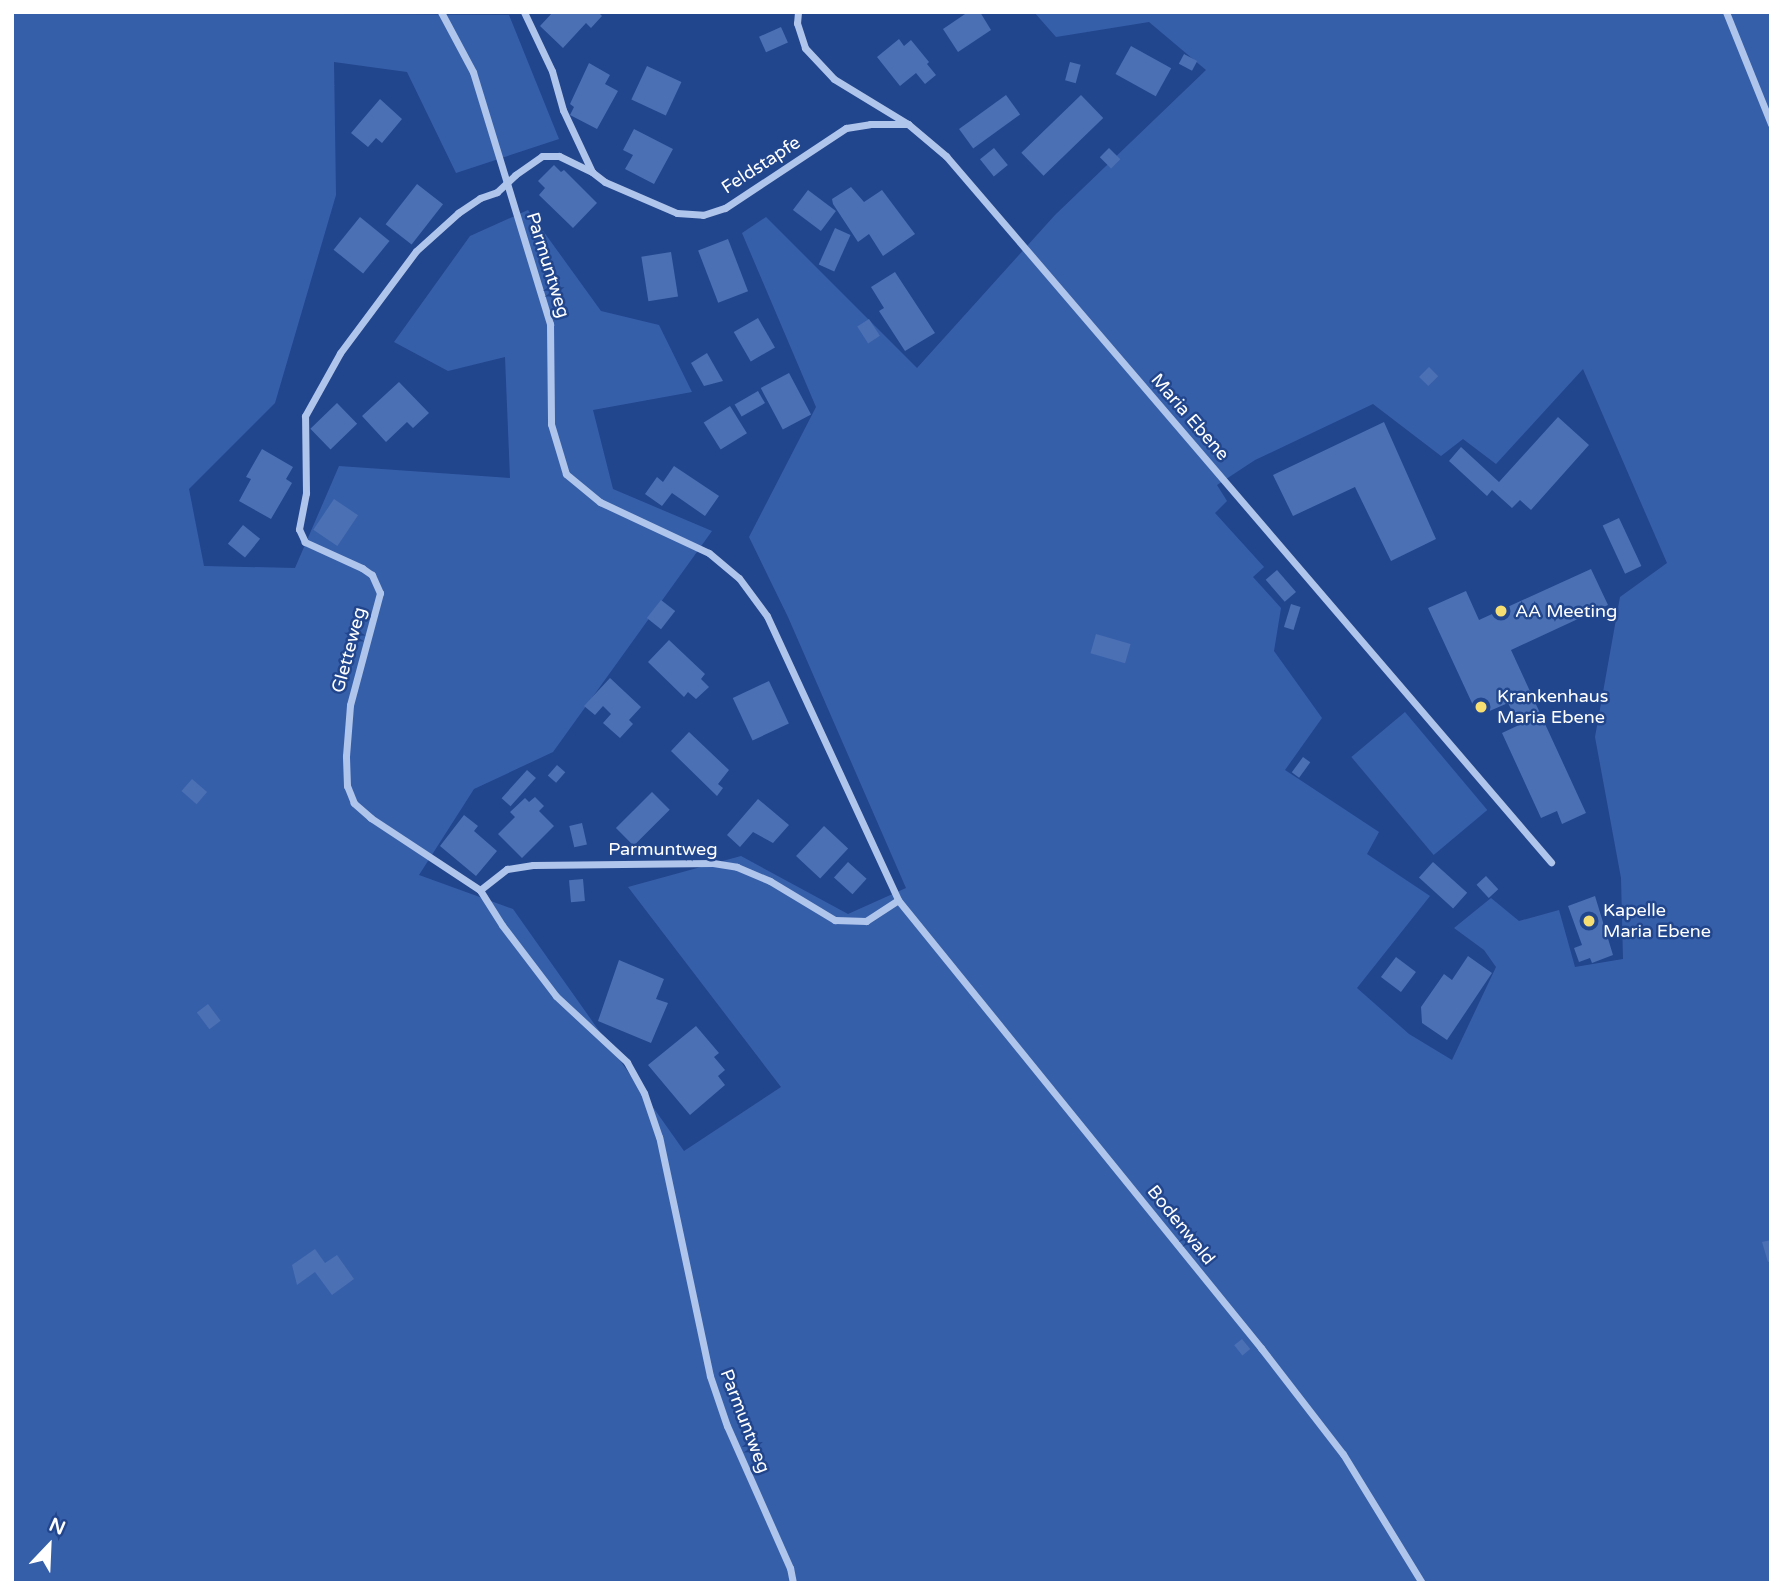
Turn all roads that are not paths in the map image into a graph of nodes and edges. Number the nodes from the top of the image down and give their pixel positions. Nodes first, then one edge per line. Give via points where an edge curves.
1 (441, 12) edge
2 (524, 12) edge
3 (798, 12) edge
4 (1726, 12) edge
5 (908, 124) junction
6 (1771, 124) edge
7 (592, 172) junction
8 (507, 183) junction
9 (1551, 862) dead end
10 (480, 890) junction
11 (898, 900) junction
12 (793, 1583) edge
13 (1422, 1583) edge

1 - 8 street, Parmuntweg via 473,72
2 - 7 street
3 - 5 street, Maria Ebene via 805,48 834,79
4 - 6 street
5 - 7 street, Feldstapfe via 846,128 725,208 703,215 677,214
5 - 9 street, Maria Ebene via 946,156
7 - 8 street, Feldstapfe via 559,156 542,156
8 - 10 street, Gletteweg via 436,230 340,353 305,416 306,493 299,529 305,542 372,575 380,593 350,705 346,756 354,803
8 - 11 street, Parmuntweg via 551,324 551,424 566,474 600,502 709,553 739,578 767,617
10 - 11 street, Parmuntweg via 507,869 533,865 713,863 761,876 835,920 866,921
10 - 12 street, Parmuntweg via 556,996 627,1062 644,1093 659,1137 710,1376
11 - 13 street, Bodenwald via 1343,1454

